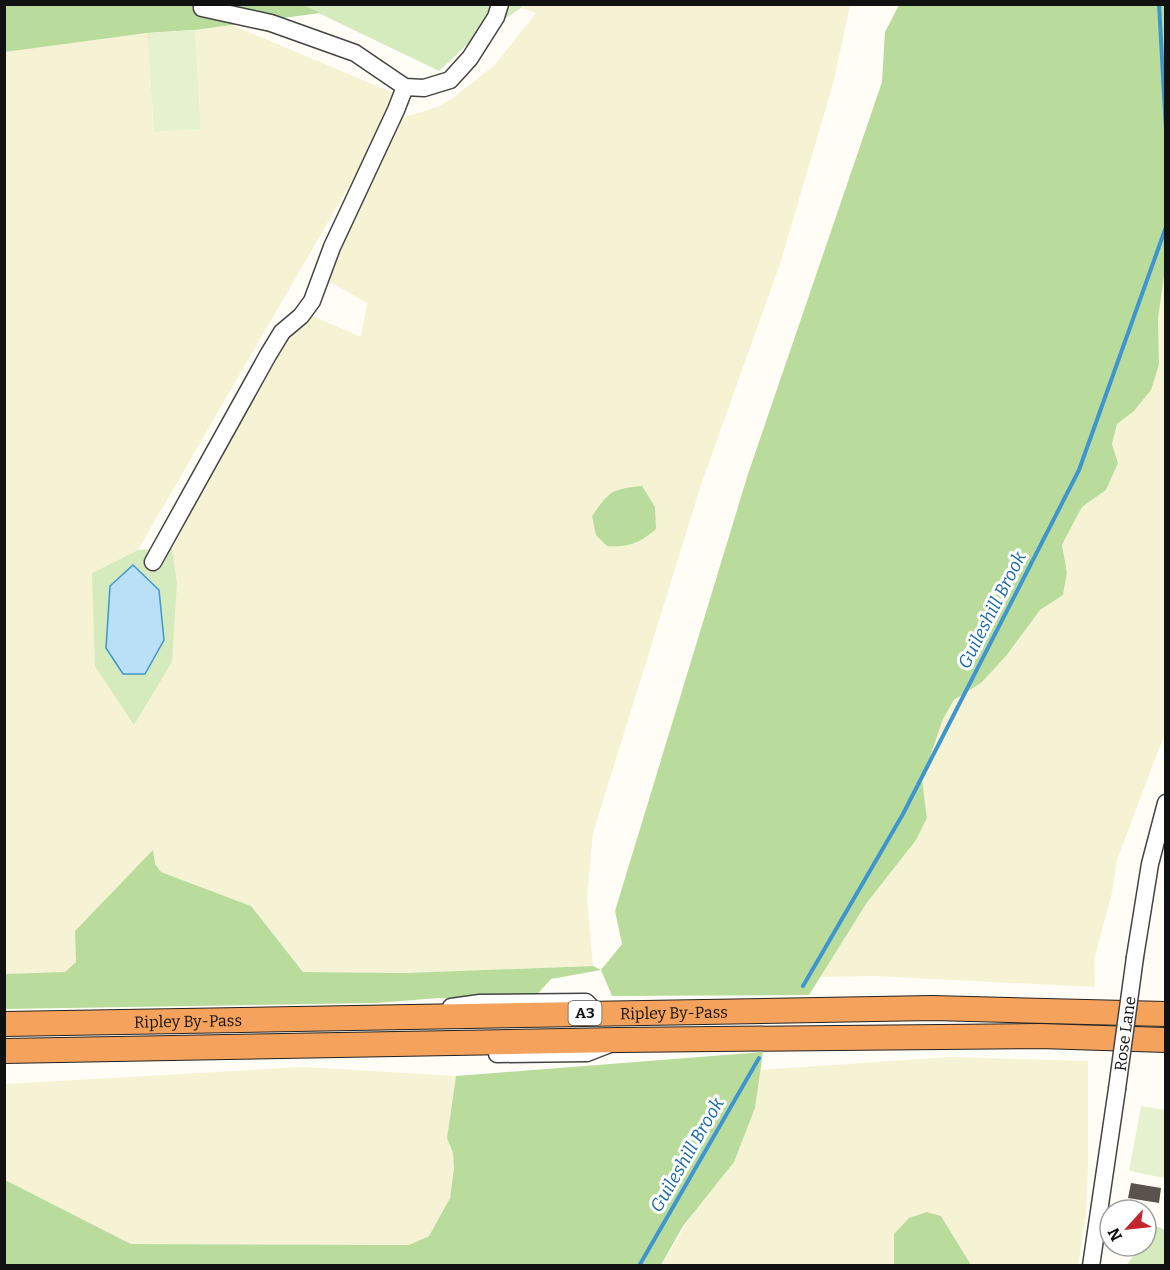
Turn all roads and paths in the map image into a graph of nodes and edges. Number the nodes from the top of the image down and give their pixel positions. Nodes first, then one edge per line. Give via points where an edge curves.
1 (500, 4) edge
2 (202, 8) dead end
3 (405, 87) junction
4 (153, 562) dead end
5 (1166, 803) edge
6 (1166, 1014) edge
7 (4, 1024) edge
8 (1166, 1040) edge
9 (4, 1051) edge
10 (1091, 1266) edge

1 - 3 street via 470,58 450,80 424,88
2 - 3 street via 270,23 355,53
3 - 4 street via 332,247 312,302 282,332
5 - 10 street, Rose Lane, bridge via 1150,864
6 - 7 highway, Ripley By-Pass / A3 via 932,1008
8 - 9 highway, Ripley By-Pass / A3 via 1040,1036

